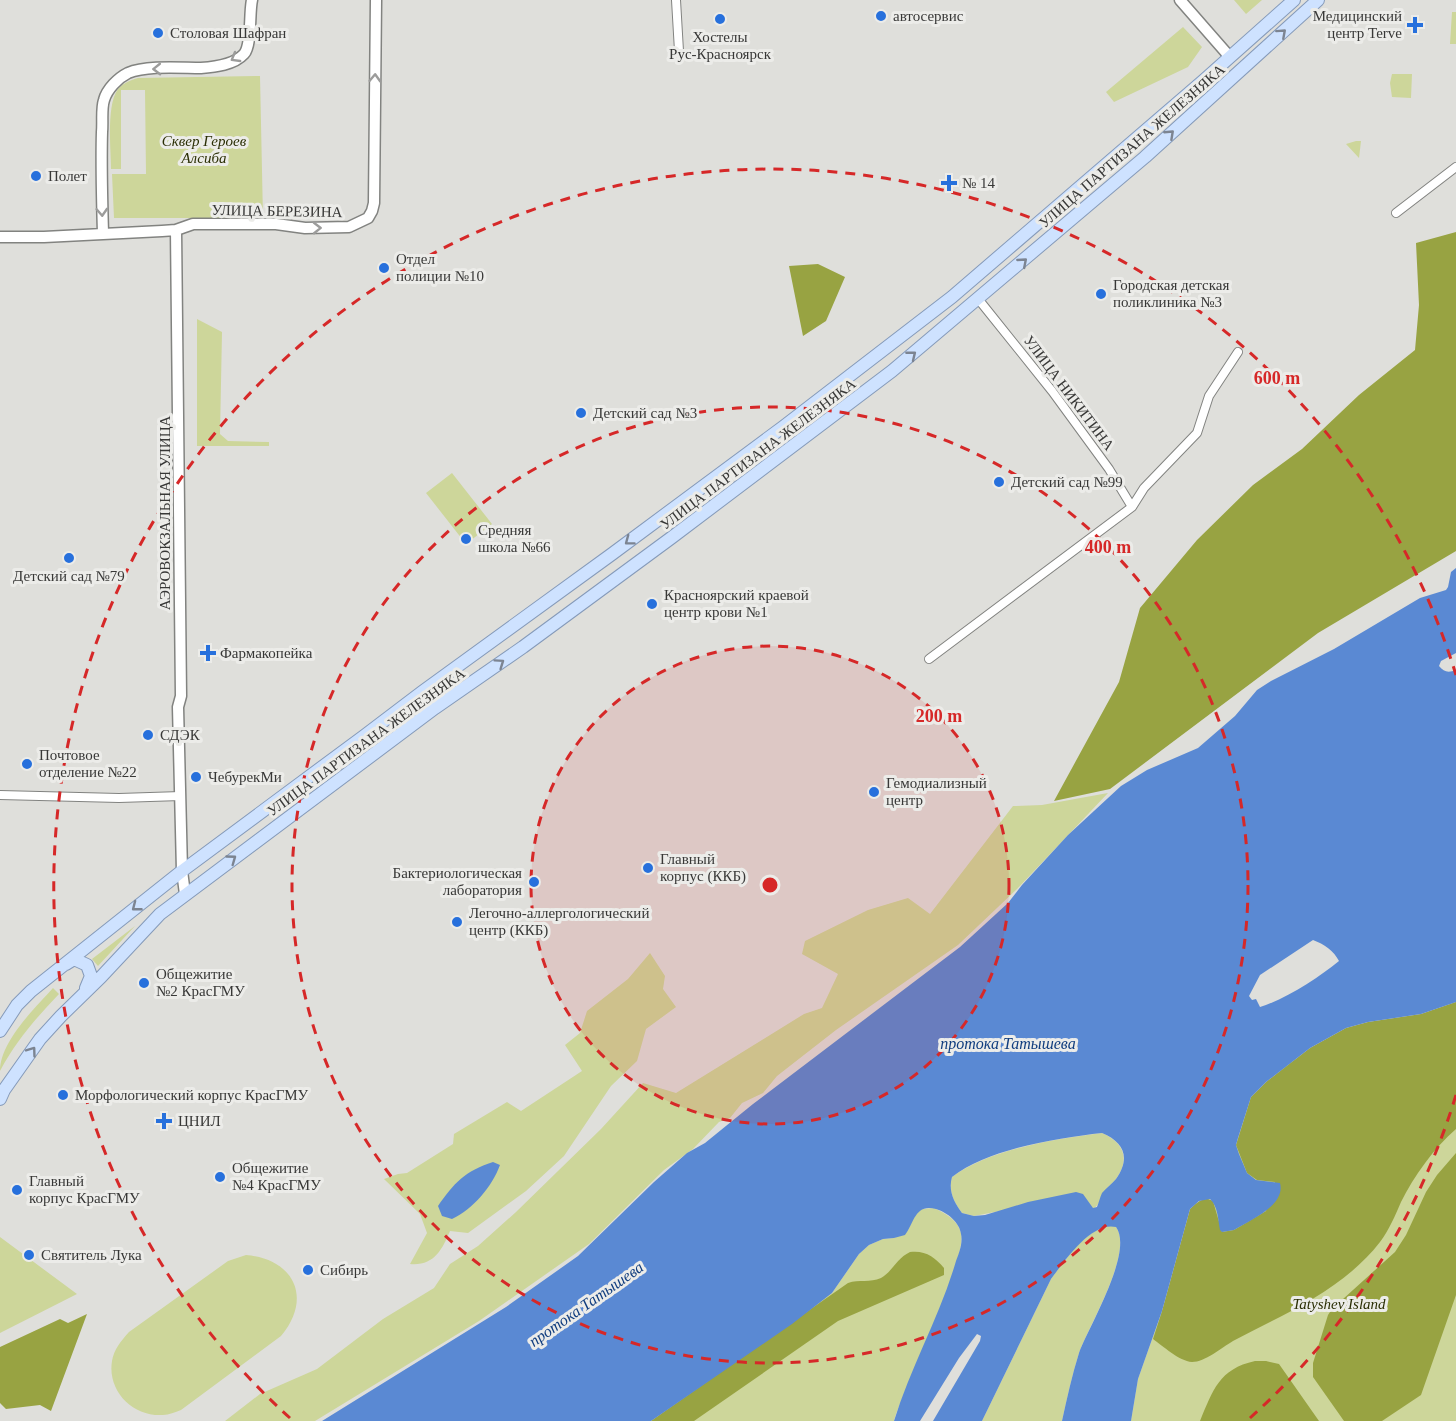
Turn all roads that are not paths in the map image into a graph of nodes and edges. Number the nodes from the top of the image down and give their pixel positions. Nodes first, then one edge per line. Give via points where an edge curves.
1 (252, 0) edge
2 (376, 0) edge
3 (676, 0) edge
4 (1180, 0) edge
5 (1294, 0) edge
6 (1318, 0) edge
7 (679, 51) dead end
8 (1229, 56) junction
9 (1245, 66) junction
10 (1456, 167) edge
11 (1396, 213) dead end
12 (176, 230) junction
13 (103, 232) junction
14 (0, 237) edge
15 (979, 300) junction
16 (1238, 352) dead end
17 (878, 356) junction
18 (892, 371) junction
19 (834, 388) junction
20 (849, 404) junction
21 (1132, 507) junction
22 (929, 659) dead end
23 (422, 692) junction
24 (435, 708) junction
25 (0, 795) edge
26 (181, 796) junction
27 (182, 871) junction
28 (184, 894) junction
29 (64, 965) junction
30 (85, 993) junction
31 (5, 1020) edge
32 (0, 1031) edge
33 (0, 1099) edge

1 -> 13 street via 248,42 239,57 215,67 141,69 118,79 110,89 104,100
12 -> 2 street, УЛИЦА БЕРЕЗИНА via 193,224 349,227 368,218 374,203
3 - 7 street
4 - 8 street
5 - 8 main road, УЛИЦА ПАРТИЗАНА ЖЕЛЕЗНЯКА
9 -> 6 main road, УЛИЦА ПАРТИЗАНА ЖЕЛЕЗНЯКА
8 - 9 main road
8 - 17 main road, УЛИЦА ПАРТИЗАНА ЖЕЛЕЗНЯКА via 1038,225
15 -> 9 main road, УЛИЦА ПАРТИЗАНА ЖЕЛЕЗНЯКА
10 - 11 street
12 - 13 street, УЛИЦА БЕРЕЗИНА
12 - 26 street, АЭРОВОКЗАЛЬНАЯ УЛИЦА
13 - 14 street, УЛИЦА БЕРЕЗИНА
18 -> 15 main road, УЛИЦА ПАРТИЗАНА ЖЕЛЕЗНЯКА
15 - 21 street, УЛИЦА НИКИТИНА via 1052,391
16 - 21 street via 1209,396 1197,433 1144,488
17 - 18 main road via 879,365
17 - 19 main road, УЛИЦА ПАРТИЗАНА ЖЕЛЕЗНЯКА
18 - 20 main road, УЛИЦА ПАРТИЗАНА ЖЕЛЕЗНЯКА
19 - 20 main road via 845,391
19 -> 23 main road, УЛИЦА ПАРТИЗАНА ЖЕЛЕЗНЯКА
24 -> 20 main road, УЛИЦА ПАРТИЗАНА ЖЕЛЕЗНЯКА
21 - 22 street
23 - 24 main road
23 - 27 main road, УЛИЦА ПАРТИЗАНА ЖЕЛЕЗНЯКА
28 -> 24 main road, УЛИЦА ПАРТИЗАНА ЖЕЛЕЗНЯКА
25 - 26 street
26 - 27 street, АЭРОВОКЗАЛЬНАЯ УЛИЦА
27 - 28 street
27 -> 29 main road, УЛИЦА ПАРТИЗАНА ЖЕЛЕЗНЯКА
28 - 30 main road, УЛИЦА ПАРТИЗАНА ЖЕЛЕЗНЯКА
29 - 30 main road via 74,959 87,965 92,976
29 - 31 main road, УЛИЦА ПАРТИЗАНА ЖЕЛЕЗНЯКА via 31,991
33 -> 30 main road, УЛИЦА ПАРТИЗАНА ЖЕЛЕЗНЯКА via 40,1039
31 - 32 main road, УЛИЦА ПАРТИЗАНА ЖЕЛЕЗНЯКА

